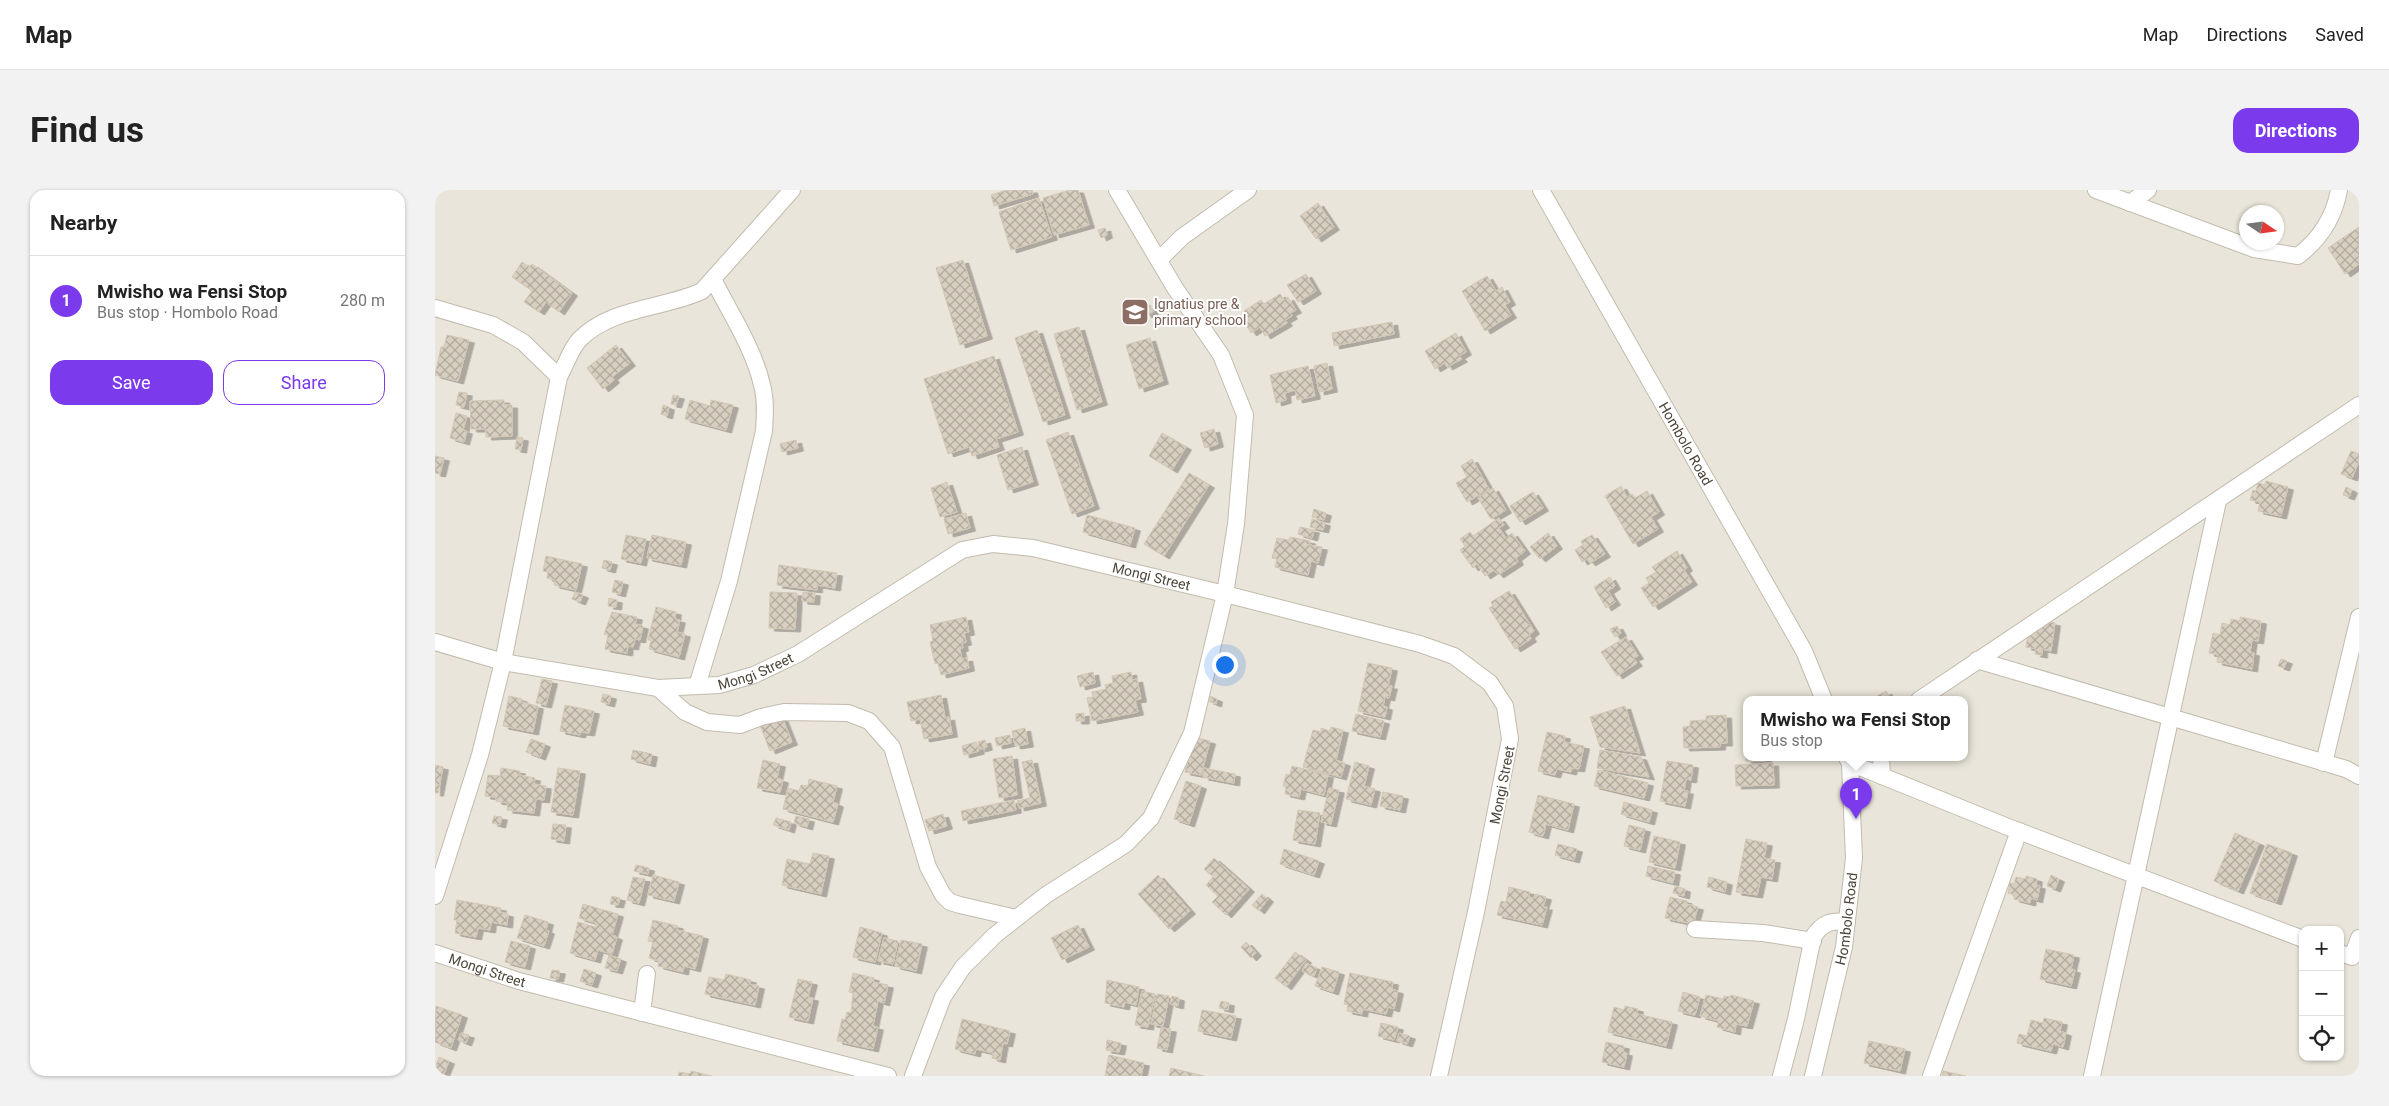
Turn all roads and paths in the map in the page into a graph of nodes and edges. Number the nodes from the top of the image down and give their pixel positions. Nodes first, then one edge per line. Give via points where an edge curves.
1 (792, 190) edge
2 (1117, 190) edge
3 (1248, 190) edge
4 (1541, 190) edge
5 (2095, 190) edge
6 (2147, 190) edge
7 (2339, 190) edge
8 (2131, 203) junction
9 (1160, 259) junction
10 (713, 279) junction
11 (435, 308) edge
12 (559, 377) junction
13 (2359, 405) edge
14 (2218, 501) junction
15 (1225, 594) junction
16 (2359, 617) edge
17 (435, 642) edge
18 (1977, 660) junction
19 (503, 662) junction
20 (697, 686) junction
21 (658, 688) junction
22 (1822, 696) edge
23 (1925, 696) edge
24 (2170, 717) junction
25 (1849, 761) edge
26 (1851, 761) edge
27 (1881, 761) edge
28 (2324, 763) junction
29 (1882, 776) junction
30 (2359, 776) edge
31 (2019, 831) junction
32 (2135, 875) junction
33 (435, 896) edge
34 (1017, 918) junction
35 (1847, 922) junction
36 (1695, 929) dead end
37 (2299, 937) edge
38 (2359, 938) edge
39 (1813, 941) junction
40 (435, 953) edge
41 (2350, 957) edge
42 (647, 974) dead end
43 (642, 1013) junction
44 (888, 1076) edge
45 (913, 1076) edge
46 (1439, 1076) edge
47 (1781, 1076) edge
48 (1813, 1076) edge
49 (1931, 1076) edge
50 (2092, 1076) edge

1 - 10 street
2 - 9 street
3 - 9 street via 1182,237
4 - 22 street, Hombolo Road via 1804,651
5 - 8 street
6 - 8 street
7 - 8 street via 2324,230 2315,243 2298,256 2254,249
9 - 15 street via 1175,288 1221,355 1245,415 1236,524
10 - 12 street via 701,291 685,299 623,314 599,325 579,340
10 - 20 street via 757,367 763,386 765,412 764,431 729,581
11 - 12 street via 493,325 523,342
12 - 19 street
13 - 14 street
14 - 18 street
14 - 24 street
15 - 20 street, Mongi Street via 1033,548 993,544 962,550 798,654 754,675 719,685
15 - 34 street via 1192,733 1151,818 1126,844 1046,895
15 - 46 street, Mongi Street via 1420,644 1454,656 1490,683 1505,706 1510,739 1502,785
16 - 28 street
17 - 19 street, Mongi Street
18 - 23 street
18 - 24 street
19 - 21 street, Mongi Street
19 - 33 street via 479,755
20 - 21 street, Mongi Street
21 - 34 street via 685,712 715,724 740,725 784,712 848,713 869,721 892,747 928,867 943,894 960,905
24 - 28 street
24 - 32 street
25 - 35 street, Hombolo Road via 1854,858
26 - 29 street
27 - 29 street
28 - 30 street
29 - 31 street
31 - 32 street
31 - 49 street
32 - 37 street
32 - 50 street
34 - 45 street via 995,935 958,974 943,997
35 - 39 street via 1819,927
35 - 48 street, Hombolo Road
36 - 39 street via 1763,932
38 - 41 street
39 - 47 street
40 - 43 street, Mongi Street via 519,981
42 - 43 street
43 - 44 street, Mongi Street

